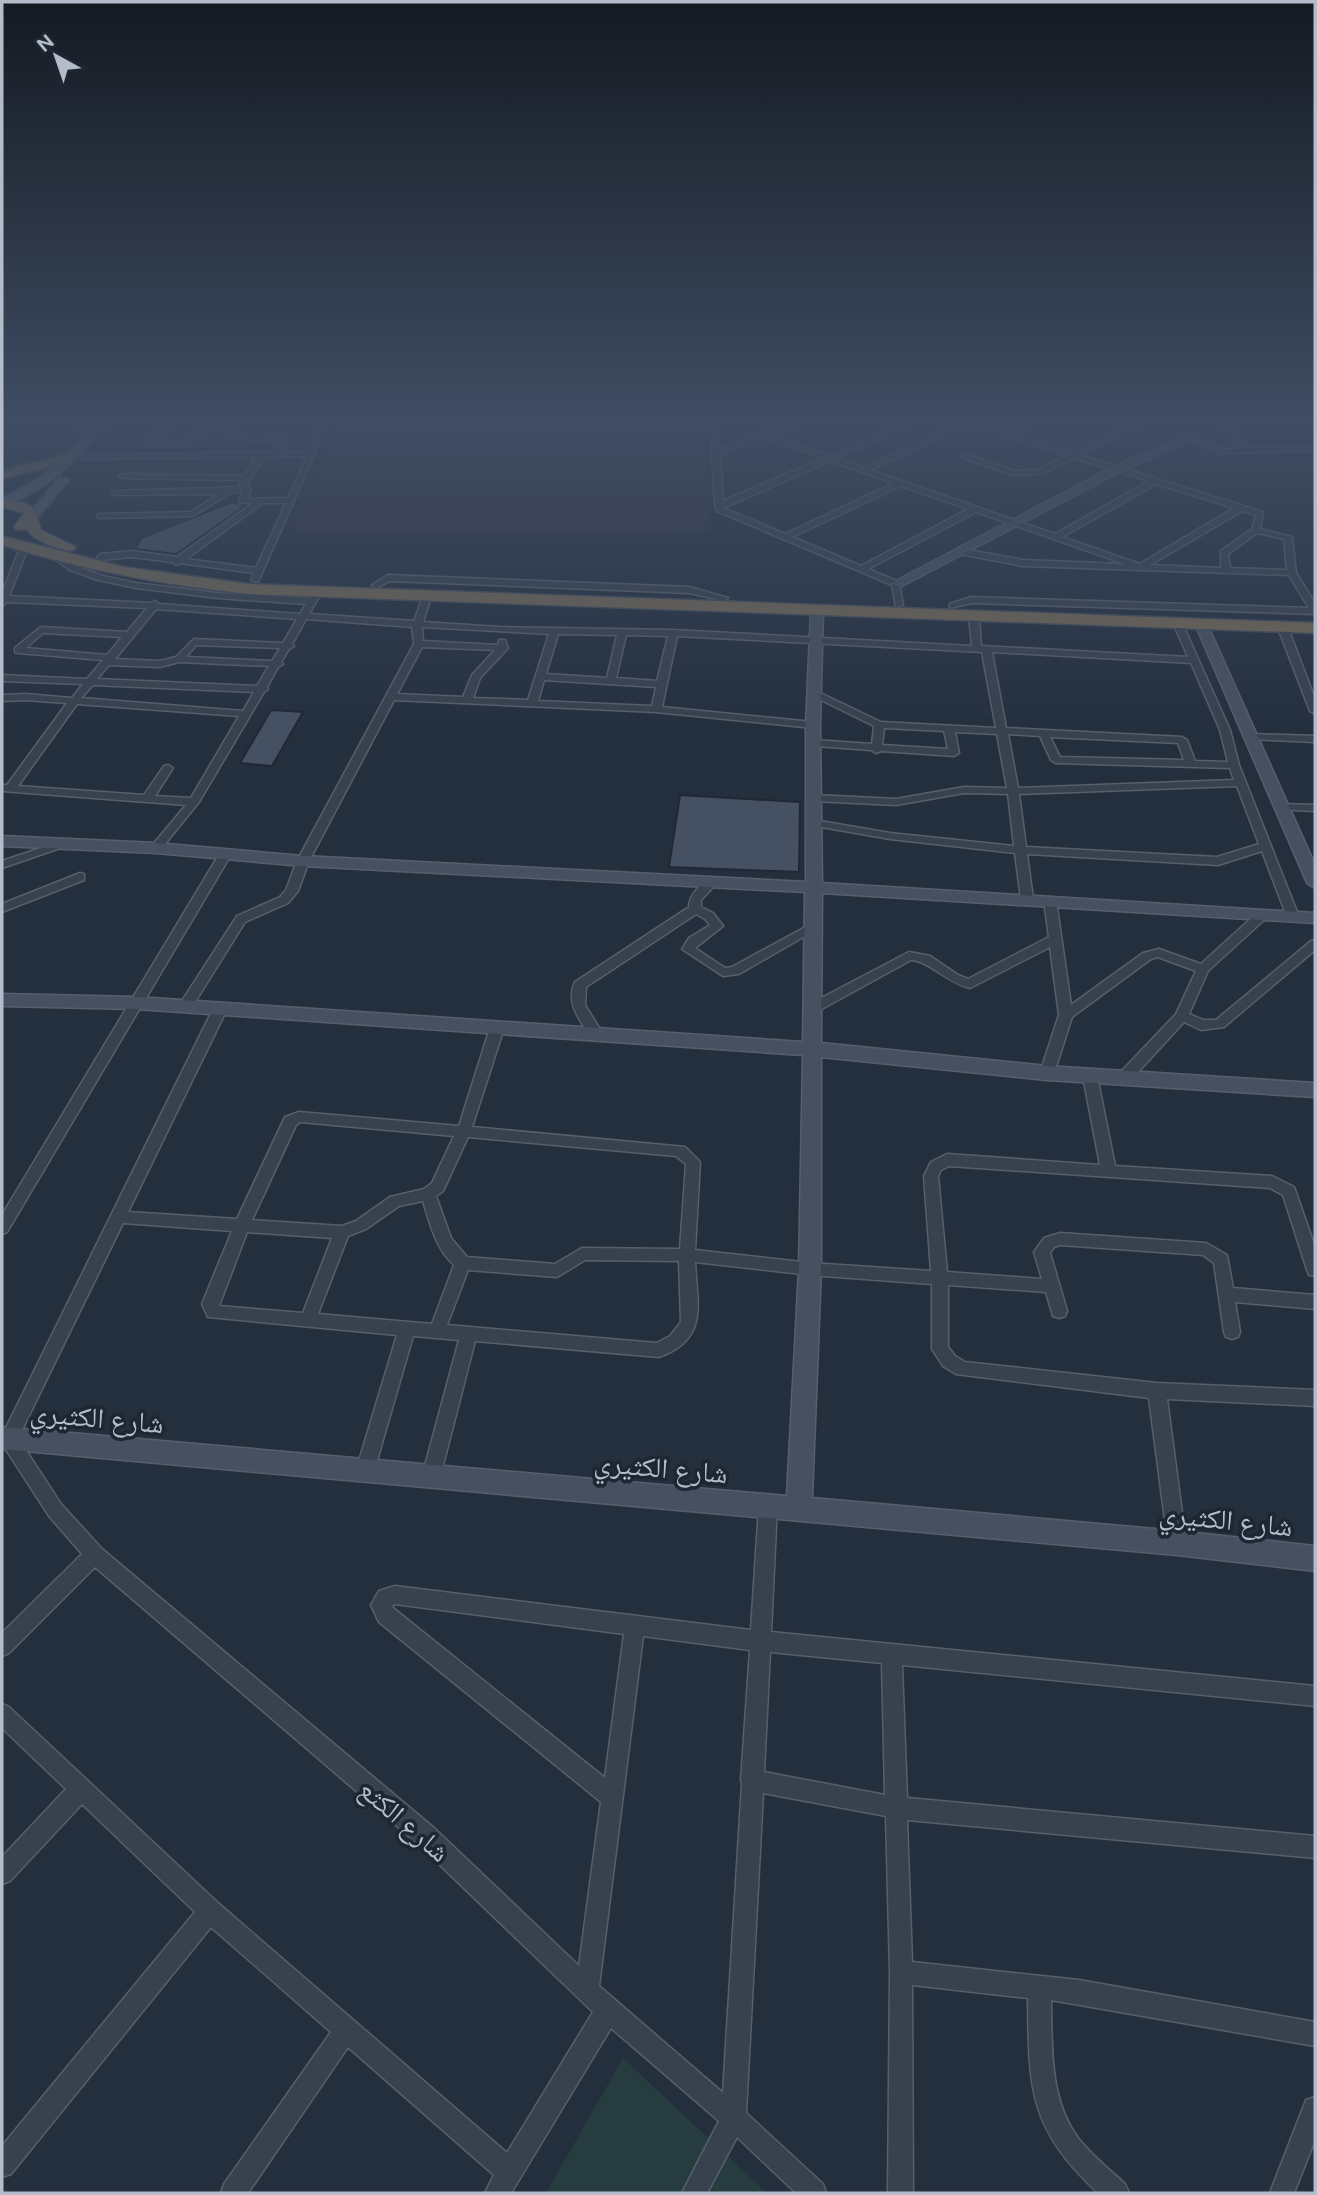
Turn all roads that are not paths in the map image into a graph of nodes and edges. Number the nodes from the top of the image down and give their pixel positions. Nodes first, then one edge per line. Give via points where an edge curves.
1 (26, 523) edge
2 (33, 523) edge
3 (230, 523) edge
4 (281, 523) edge
5 (755, 523) edge
6 (813, 523) edge
7 (948, 523) edge
8 (1079, 523) edge
9 (1215, 523) edge
10 (1258, 523) edge
11 (1013, 524) joint
12 (1256, 530) junction
13 (2, 534) edge
14 (786, 536) junction
15 (1057, 536) junction
16 (2, 540) edge
17 (963, 552) junction
18 (22, 553) junction
19 (2, 554) edge
20 (49, 555) junction
21 (101, 556) junction
22 (176, 562) junction
23 (1141, 567) junction
24 (859, 570) junction
25 (1226, 570) junction
26 (1292, 573) junction
27 (257, 576) junction
28 (896, 584) junction
29 (169, 591) junction
30 (315, 597) junction
31 (427, 597) junction
32 (4, 601) edge
33 (899, 605) junction
34 (151, 607) junction
35 (817, 611) junction
36 (974, 617) junction
37 (301, 618) junction
38 (1311, 619) edge
39 (1179, 625) junction
40 (416, 626) junction
41 (1202, 626) junction
42 (1283, 628) junction
43 (500, 630) junction
44 (622, 631) junction
45 (554, 632) junction
46 (673, 633) junction
47 (130, 635) junction
48 (818, 642) junction
49 (419, 644) junction
50 (289, 646) junction
51 (503, 648) junction
52 (982, 650) junction
53 (179, 659) junction
54 (110, 660) junction
55 (1194, 660) junction
56 (278, 664) junction
57 (541, 677) junction
58 (2, 678) edge
59 (611, 681) junction
60 (91, 682) junction
61 (661, 684) junction
62 (263, 689) junction
63 (816, 695) junction
64 (394, 697) junction
65 (2, 698) edge
66 (467, 700) junction
67 (74, 701) junction
68 (532, 703) junction
69 (656, 709) junction
70 (1315, 711) edge
71 (247, 714) junction
72 (879, 725) junction
73 (948, 729) junction
74 (1001, 730) junction
75 (814, 734) junction
76 (1044, 734) junction
77 (1251, 737) junction
78 (1315, 739) edge
79 (876, 750) junction
80 (1191, 762) junction
81 (1234, 765) junction
82 (168, 768) dead end
83 (1241, 783) junction
84 (6, 789) edge
85 (1013, 792) junction
86 (814, 798) junction
87 (147, 799) junction
88 (194, 802) junction
89 (1280, 807) junction
90 (1315, 808) edge
91 (814, 823) junction
92 (2, 841) edge
93 (62, 844) junction
94 (1265, 846) junction
95 (156, 848) junction
96 (1020, 850) junction
97 (226, 853) junction
98 (303, 861) junction
99 (2, 865) edge
100 (80, 877) dead end
101 (712, 882) junction
102 (1315, 883) edge
103 (812, 887) junction
104 (1027, 899) junction
105 (1049, 901) junction
106 (2, 908) edge
107 (695, 909) junction
108 (1261, 916) junction
109 (1293, 917) junction
110 (1315, 918) edge
111 (813, 928) junction
112 (1055, 939) junction
113 (1315, 944) edge
114 (1203, 969) junction
115 (2, 1000) edge
116 (137, 1003) junction
117 (184, 1007) junction
118 (813, 1008) junction
119 (220, 1009) junction
120 (1066, 1015) junction
121 (1182, 1016) junction
122 (497, 1028) junction
123 (596, 1034) junction
124 (813, 1049) junction
125 (1047, 1073) junction
126 (1090, 1076) junction
127 (1123, 1079) junction
128 (1315, 1090) edge
129 (464, 1131) junction
130 (1110, 1172) junction
131 (428, 1194) junction
132 (8, 1205) edge
133 (118, 1217) junction
134 (241, 1227) junction
135 (2, 1228) edge
136 (342, 1232) junction
137 (687, 1255) junction
138 (463, 1263) junction
139 (810, 1269) junction
140 (1315, 1270) edge
141 (940, 1279) junction
142 (1049, 1286) junction
143 (1226, 1294) junction
144 (1315, 1302) edge
145 (1059, 1311) dead end
146 (309, 1320) junction
147 (407, 1329) junction
148 (438, 1331) junction
149 (1232, 1332) dead end
150 (468, 1334) junction
151 (1157, 1391) junction
152 (1315, 1398) edge
153 (6, 1438) edge
154 (365, 1471) junction
155 (431, 1477) junction
156 (768, 1507) junction
157 (799, 1509) junction
158 (1177, 1543) junction
159 (94, 1555) junction
160 (1315, 1559) edge
161 (635, 1625) junction
162 (760, 1641) junction
163 (2, 1646) edge
164 (892, 1653) junction
165 (1315, 1696) edge
166 (2, 1714) edge
167 (751, 1780) junction
168 (81, 1788) junction
169 (612, 1797) junction
170 (897, 1808) junction
171 (1315, 1847) edge
172 (2, 1873) edge
173 (210, 1911) junction
174 (901, 1972) junction
175 (1039, 1990) junction
176 (587, 1991) junction
177 (608, 2010) junction
178 (346, 2030) junction
179 (1315, 2034) edge
180 (1315, 2109) edge
181 (734, 2118) junction
182 (2, 2165) edge
183 (510, 2172) junction
184 (233, 2193) edge
185 (497, 2193) edge
186 (694, 2193) edge
187 (814, 2193) edge
188 (900, 2193) edge
189 (1116, 2193) edge
190 (1282, 2193) edge

1 - 13 highway
2 - 21 highway via 35,532
3 - 22 street
4 - 27 street
5 - 14 street
6 - 14 street
7 - 24 street
8 - 15 street
9 - 23 street
10 - 12 street
11 - 15 street
11 - 17 street
12 - 25 street via 1224,554
12 - 26 street via 1288,537
14 - 24 street
15 - 23 street
16 - 20 highway
17 - 23 street via 1023,563
17 - 28 street
18 - 19 highway
18 - 20 highway
18 - 32 street
20 - 29 street via 83,573
20 - 30 highway via 201,585
21 - 22 street via 132,554
21 - 27 highway via 165,569
22 - 27 street
23 - 25 street
24 - 28 street
25 - 26 street
26 - 38 street
27 - 33 highway via 376,585
28 - 33 street
29 - 30 street via 238,600
29 - 34 street
30 - 31 highway
30 - 37 street
31 - 35 highway
31 - 40 street
32 - 34 street
33 - 38 highway
34 - 37 street
34 - 47 street
35 - 36 highway
35 - 48 street
36 - 39 highway
36 - 52 street
37 - 40 street
37 - 50 street
38 - 42 highway
39 - 41 highway
39 - 55 street
40 - 43 street
40 - 49 street
41 - 42 highway
41 - 77 street
42 - 70 street
43 - 45 street
43 - 51 street
44 - 45 street
44 - 46 street
44 - 59 street
45 - 57 street
46 - 48 street
46 - 61 street
47 - 54 street
47 - 54 street via 41,630 18,650
48 - 52 street
48 - 63 street
49 - 51 street
49 - 64 street
50 - 53 street via 194,642
50 - 56 street
51 - 66 street via 475,677
52 - 55 street
52 - 74 street
53 - 54 street via 160,664
53 - 56 street
54 - 60 street
55 - 81 street via 1225,730
56 - 62 street
57 - 59 street
57 - 68 street
58 - 60 street
59 - 61 street
60 - 62 street
60 - 67 street
61 - 69 street
62 - 71 street
63 - 72 street
63 - 75 street
64 - 66 street
64 - 98 street
65 - 67 street
66 - 68 street
67 - 71 street
67 - 84 street
68 - 69 street
69 - 75 street
71 - 88 street
72 - 73 street
72 - 79 street
73 - 74 street
73 - 79 street via 954,753
74 - 76 street
74 - 85 street
75 - 79 street
75 - 86 street
76 - 80 street via 1182,740
76 - 80 street via 1056,760
77 - 78 street
77 - 89 street
80 - 81 street
81 - 83 street
82 - 87 street
83 - 85 street
83 - 94 street
84 - 87 street
85 - 86 street via 964,790 896,802
85 - 96 street
86 - 91 street
87 - 88 street
88 - 95 street
89 - 90 street
89 - 102 street
91 - 96 street
91 - 103 street
92 - 93 street
93 - 95 street
93 - 99 street
94 - 96 street via 1218,861
94 - 109 street
95 - 97 street
96 - 104 street
97 - 98 street
97 - 116 street
98 - 101 street
98 - 117 street via 284,900 241,919
100 - 106 street
101 - 103 street
101 - 107 street via 695,899
103 - 104 street
103 - 111 street
104 - 105 street
105 - 108 street
105 - 112 street
107 - 111 street via 717,926 688,949 723,972 735,971
107 - 123 street via 580,985 577,1004
108 - 109 street
108 - 114 street
109 - 110 street
111 - 118 street
112 - 118 street via 970,984 960,983 919,955 909,956
112 - 120 street
113 - 121 street via 1219,1024 1201,1025
114 - 120 street via 1159,953 1146,956
114 - 121 street
115 - 116 street
116 - 117 street
116 - 132 street
117 - 119 street
118 - 124 street
119 - 122 street
119 - 133 street
120 - 125 street
121 - 127 street
122 - 123 street
122 - 129 street
123 - 124 street
124 - 125 street
124 - 139 street
125 - 126 street
126 - 127 street
126 - 130 street
127 - 128 street
129 - 131 street via 438,1187
129 - 134 street via 294,1118
129 - 137 street via 680,1151 693,1162
130 - 140 street via 1281,1185 1289,1191
130 - 141 street via 947,1160 936,1166 930,1176
131 - 136 street via 395,1201 361,1225
131 - 138 street via 447,1246
132 - 135 street
133 - 134 street
133 - 153 street
134 - 136 street
134 - 146 street via 211,1309
136 - 146 street
137 - 138 street via 582,1254 557,1272
137 - 139 street
137 - 150 street via 689,1324 676,1341 659,1350
138 - 148 street
139 - 141 street
139 - 157 street
141 - 142 street
141 - 151 street via 940,1349 962,1369
142 - 143 street via 1042,1252 1049,1242 1060,1239 1206,1249 1221,1260
142 - 145 street
143 - 144 street
143 - 149 street
146 - 147 street
147 - 148 street
147 - 154 street
148 - 150 street
150 - 155 street
151 - 152 street
151 - 158 street
153 - 154 street, شارع الكثيري
153 - 159 street, شارع الكثع via 55,1510
154 - 155 street, شارع الكثيري
155 - 156 street, شارع الكثيري
156 - 157 street, شارع الكثيري
156 - 162 street
157 - 158 street, شارع الكثيري
158 - 160 street, شارع الكثيري
159 - 163 street
159 - 176 street, شارع الكثع via 426,1836
161 - 162 street
161 - 169 street
161 - 169 street via 395,1595 382,1605 386,1615
162 - 164 street
162 - 167 street
164 - 165 street
164 - 170 street
166 - 168 street
167 - 170 street
167 - 181 street
168 - 172 street
168 - 173 street
169 - 176 street
170 - 171 street
170 - 174 street
173 - 178 street
173 - 182 street
174 - 175 street
174 - 188 street
175 - 179 street via 1079,1992
175 - 189 street via 1044,2090 1052,2115 1069,2146
176 - 177 street, شارع الكثع
177 - 181 street, شارع الكثع
177 - 183 street
178 - 183 street
178 - 184 street
180 - 190 street
181 - 186 street
181 - 187 street, شارع الكثع
183 - 185 street

